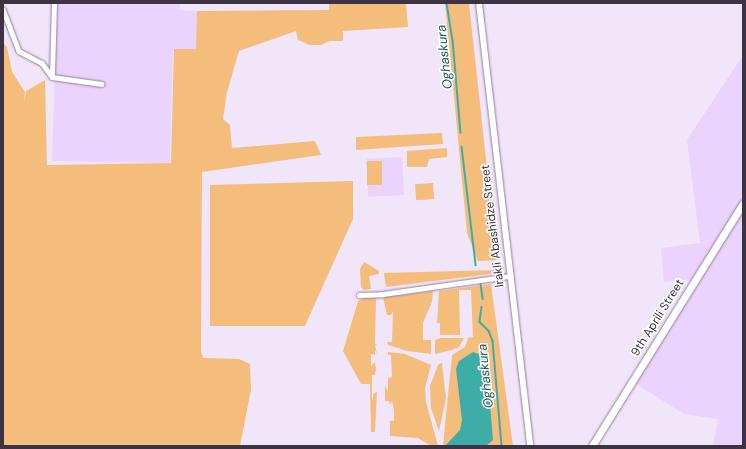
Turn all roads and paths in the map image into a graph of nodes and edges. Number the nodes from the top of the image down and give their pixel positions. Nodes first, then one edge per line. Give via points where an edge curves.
1 (54, 3) edge
2 (479, 3) edge
3 (3, 9) edge
4 (52, 77) junction
5 (102, 84) dead end
6 (743, 202) edge
7 (510, 276) junction
8 (359, 294) dead end
9 (530, 446) edge
10 (592, 446) edge

1 - 4 street
2 - 7 main road, Irakli Abashidze Street via 489,110
3 - 4 street via 19,51 42,63
4 - 5 street
6 - 10 main road, 9th Aprili Street
7 - 8 street via 376,295
7 - 9 main road, Irakli Abashidze Street

